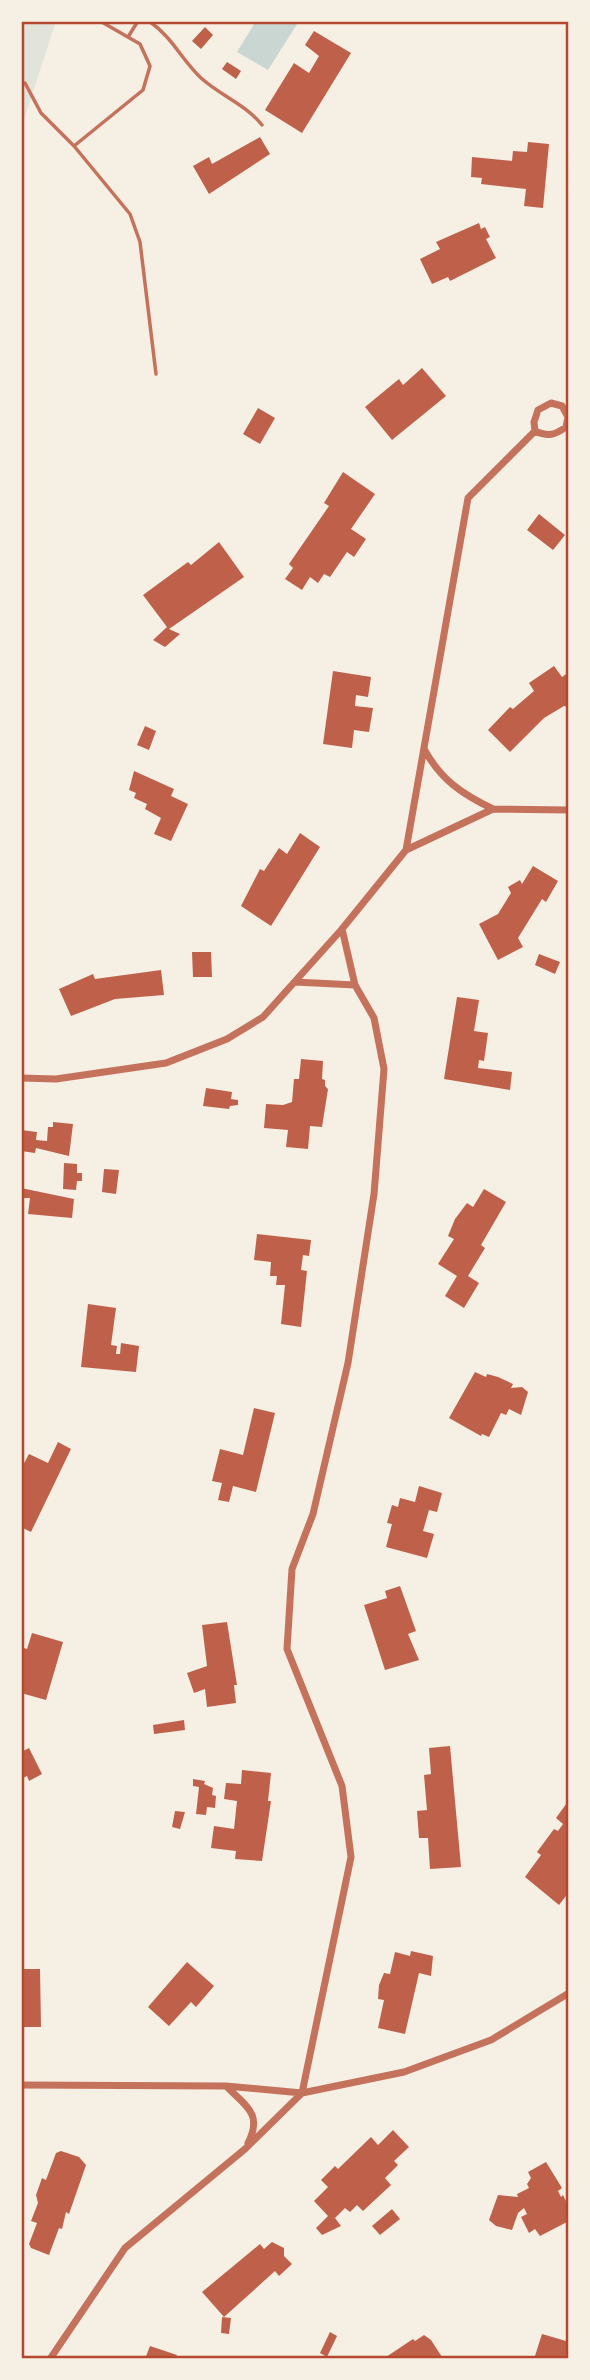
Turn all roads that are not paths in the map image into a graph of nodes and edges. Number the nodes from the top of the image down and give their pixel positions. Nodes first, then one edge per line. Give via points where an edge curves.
1 (100, 21) edge
2 (138, 21) edge
3 (149, 21) edge
4 (128, 37) junction
5 (25, 83) dead end
6 (262, 125) dead end
7 (74, 146) junction
8 (156, 374) dead end
9 (535, 431) junction
10 (424, 748) junction
11 (493, 809) junction
12 (569, 810) edge
13 (406, 850) junction
14 (342, 929) junction
15 (295, 982) junction
16 (355, 985) junction
17 (21, 1078) edge
18 (569, 1993) edge
19 (21, 2085) edge
20 (226, 2086) junction
21 (302, 2093) junction
22 (245, 2149) junction
23 (50, 2359) edge

1 - 4 lane
2 - 4 lane
3 - 6 lane via 169,35 198,75 243,104
4 - 7 lane via 140,44 150,66 143,90
5 - 7 lane via 41,113
7 - 8 lane via 130,214 140,242
9 - 9 street via 544,436 566,427 568,417 562,406 551,403 538,410
9 - 10 street via 468,498
10 - 11 street via 436,771 459,792
10 - 13 street
11 - 12 street
11 - 13 street
13 - 14 street
14 - 15 street
14 - 16 street
15 - 16 street
15 - 17 street via 263,1017 227,1039 166,1063 56,1079
16 - 21 street via 374,1018 384,1069 374,1194 348,1363 313,1514 292,1569 288,1649 342,1786 351,1857
18 - 21 street via 491,2040 404,2072
19 - 20 street
20 - 21 street
20 - 22 street via 252,2112 256,2129
21 - 22 street
22 - 23 street via 125,2248

